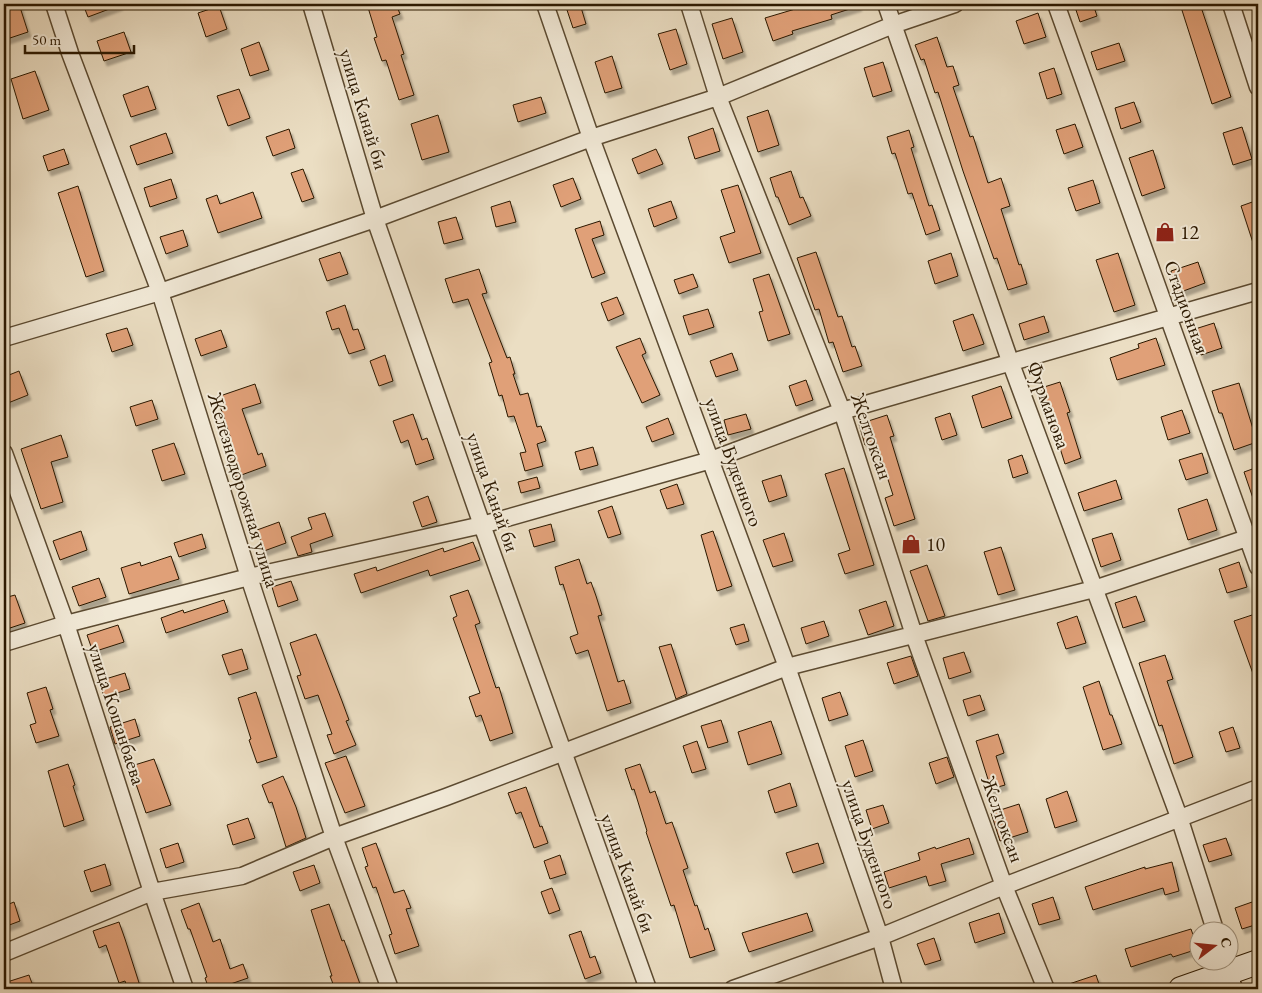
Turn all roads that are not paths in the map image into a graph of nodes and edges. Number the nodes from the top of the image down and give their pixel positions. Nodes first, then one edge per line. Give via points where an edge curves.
1 (54, 4) edge
2 (311, 4) edge
3 (546, 4) edge
4 (689, 4) edge
5 (886, 4) edge
6 (955, 4) edge
7 (1056, 4) edge
8 (1231, 4) edge
9 (893, 24) junction
10 (1258, 87) edge
11 (718, 97) junction
12 (591, 138) junction
13 (375, 219) junction
14 (1258, 291) edge
15 (160, 292) junction
16 (1168, 317) junction
17 (4, 338) edge
18 (1010, 361) junction
19 (842, 410) junction
20 (4, 453) edge
21 (711, 460) junction
22 (482, 525) junction
23 (1247, 538) junction
24 (1258, 567) edge
25 (248, 577) junction
26 (1094, 589) junction
27 (66, 624) junction
28 (914, 635) junction
29 (4, 643) edge
30 (787, 667) junction
31 (562, 752) junction
32 (1258, 788) edge
33 (1179, 817) junction
34 (334, 837) junction
35 (1004, 886) junction
36 (152, 892) junction
37 (1212, 920) edge
38 (880, 937) junction
39 (4, 953) edge
40 (1258, 962) edge
41 (1229, 974) edge
42 (185, 989) edge
43 (390, 989) edge
44 (648, 989) edge
45 (734, 989) edge
46 (894, 989) edge
47 (1046, 989) edge
48 (1182, 989) edge

1 - 15 street, Железнодорожная улица
2 - 13 street, улица Канай би
3 - 12 street, улица Буденного
4 - 11 street, Желтоксан
5 - 9 street, Фурманова
6 - 9 street
7 - 16 street, Стадионная
8 - 10 street
9 - 11 street
9 - 18 street, Фурманова
11 - 12 street
11 - 19 street, Желтоксан
12 - 13 street
12 - 21 street, улица Буденного
13 - 15 street
13 - 22 street, улица Канай би
14 - 16 street
15 - 17 street
15 - 25 street, Железнодорожная улица
16 - 18 street
16 - 23 street, Стадионная
18 - 19 street
18 - 26 street, Фурманова
19 - 21 street
19 - 28 street, Желтоксан
20 - 27 street, улица Кошанбаева
21 - 22 street
21 - 30 street, улица Буденного
22 - 25 street
22 - 31 street, улица Канай би
23 - 24 street, Стадионная
23 - 26 street
25 - 27 street
25 - 34 street, Железнодорожная улица
26 - 28 street
26 - 33 street, Фурманова
27 - 29 street
27 - 36 street, улица Кошанбаева
28 - 30 street
28 - 35 street, Желтоксан
30 - 31 street
30 - 38 street, улица Буденного
31 - 34 street
31 - 44 street, улица Канай би
32 - 33 street
33 - 35 street
33 - 37 street, Фурманова
34 - 36 street via 242,876
34 - 43 street, Железнодорожная улица
35 - 38 street
35 - 47 street, Желтоксан
36 - 39 street
36 - 42 street, улица Кошанбаева
38 - 45 street
38 - 46 street, улица Буденного
40 - 41 main road
41 - 48 main road

